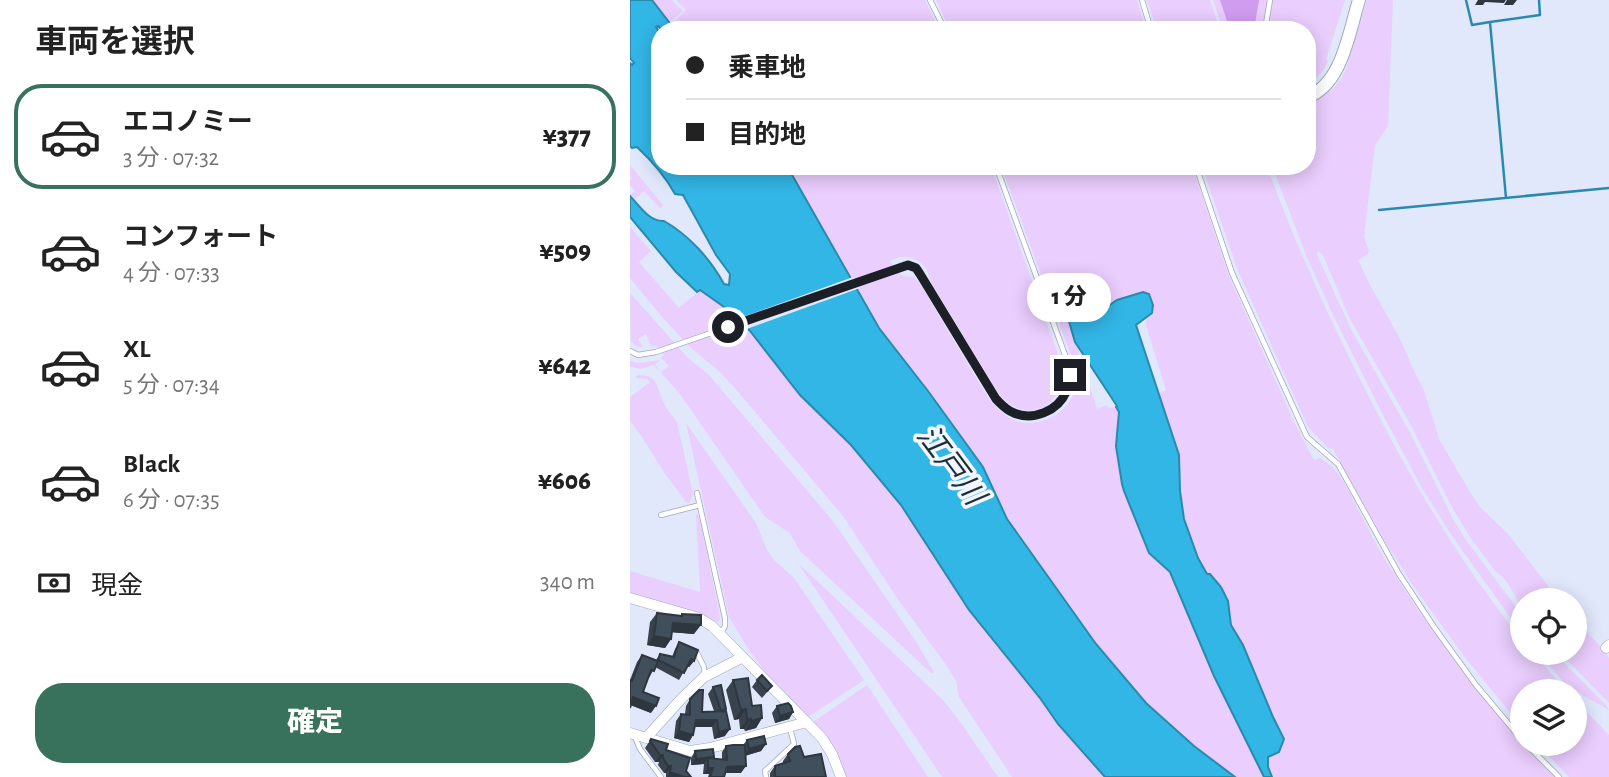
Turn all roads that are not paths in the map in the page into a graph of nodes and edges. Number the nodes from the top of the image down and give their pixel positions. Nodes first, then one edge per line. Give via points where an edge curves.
1 (930, 0) edge
2 (1142, 0) edge
3 (1270, 0) edge
4 (1359, 0) edge
5 (940, 21) edge
6 (1148, 21) edge
7 (1266, 21) edge
8 (1316, 92) edge
9 (999, 175) edge
10 (1199, 175) edge
11 (630, 351) edge
12 (697, 493) dead end
13 (700, 505) junction
14 (661, 515) dead end
15 (630, 598) edge
16 (721, 634) junction
17 (690, 651) edge
18 (743, 657) junction
19 (704, 677) junction
20 (807, 722) junction
21 (1510, 725) edge
22 (789, 726) junction
23 (632, 733) edge
24 (646, 738) junction
25 (1538, 756) edge
26 (661, 777) edge
27 (766, 777) edge
28 (841, 777) edge
29 (1559, 777) edge

1 - 5 lane
2 - 6 lane
3 - 7 lane
4 - 8 street via 1337,70
9 - 11 lane via 1068,363 1067,390 1044,413 1023,415 1004,408 916,268 908,265 656,352 638,355
10 - 21 lane via 1232,273 1307,437 1338,464 1399,574 1476,685
12 - 13 lane
13 - 14 lane
13 - 16 lane via 725,618
15 - 16 street via 699,618
16 - 18 street
17 - 19 lane via 697,653
18 - 19 street
18 - 20 street
19 - 24 street
20 - 22 street
20 - 28 street via 832,754
22 - 24 street via 690,751
22 - 27 lane via 794,744 765,771
23 - 24 street
23 - 26 lane
25 - 29 lane

